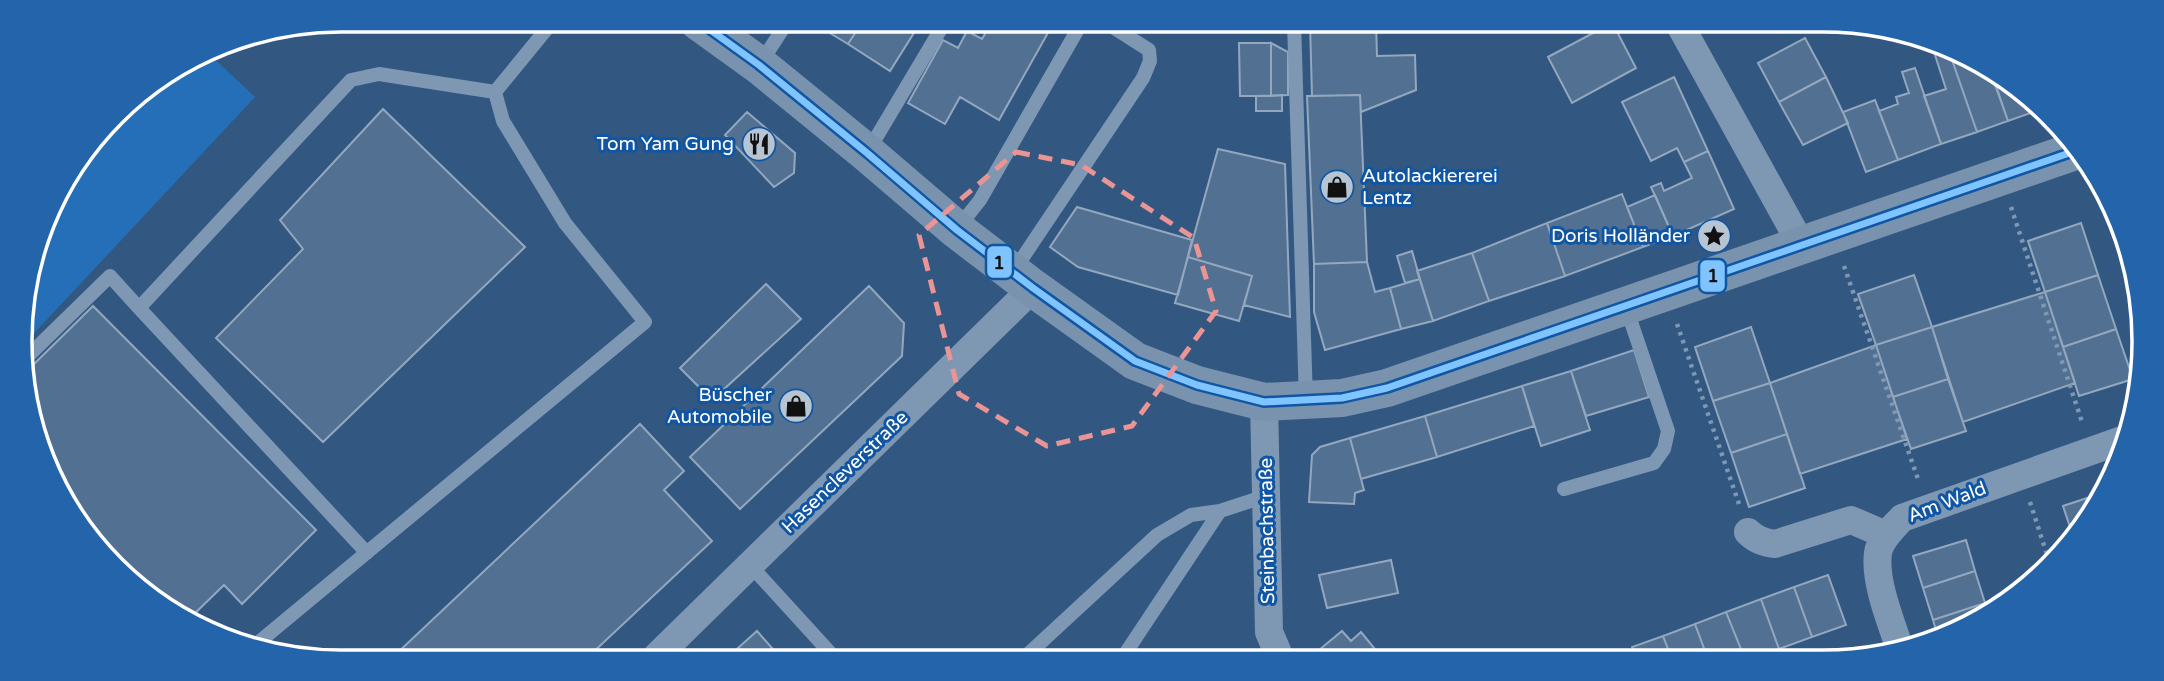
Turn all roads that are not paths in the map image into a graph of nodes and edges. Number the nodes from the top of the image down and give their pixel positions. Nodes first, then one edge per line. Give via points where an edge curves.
1 (545, 31) edge
2 (712, 31) edge
3 (781, 31) edge
4 (940, 31) edge
5 (1077, 31) edge
6 (1119, 31) edge
7 (1294, 31) edge
8 (1683, 31) edge
9 (759, 65) junction
10 (495, 92) junction
11 (867, 153) junction
12 (2070, 153) edge
13 (957, 230) junction
14 (1802, 246) junction
15 (1023, 281) junction
16 (1626, 307) junction
17 (139, 308) junction
18 (32, 352) edge
19 (1306, 401) junction
20 (1264, 402) junction
21 (2115, 442) edge
22 (1564, 489) dead end
23 (1266, 496) junction
24 (1220, 511) junction
25 (1748, 532) dead end
26 (1886, 534) junction
27 (367, 552) junction
28 (750, 565) junction
29 (262, 639) edge
30 (1897, 641) edge
31 (663, 650) edge
32 (828, 650) edge
33 (1033, 650) edge
34 (1128, 650) edge
35 (1274, 650) edge

1 - 10 lane
2 - 9 main road
3 - 9 lane
4 - 11 lane
5 - 13 lane via 980,200
6 - 15 lane via 1149,50 1150,61
7 - 19 lane
8 - 14 street
9 - 11 main road
10 - 17 lane via 379,74 351,80
10 - 27 lane via 503,121 565,223 645,322
11 - 13 main road
12 - 14 main road
13 - 15 main road
14 - 16 main road
15 - 20 main road via 1135,361 1196,385
15 - 28 street, Hasencleverstraße
16 - 19 main road via 1387,388
16 - 22 lane via 1668,431 1664,449 1654,463
17 - 18 lane via 110,276
17 - 27 lane
19 - 20 main road
20 - 23 street, Steinbachstraße
21 - 26 street, Am Wald via 1902,518
23 - 24 lane
23 - 35 street, Steinbachstraße via 1269,632
24 - 33 lane via 1192,514 1157,536
24 - 34 lane
25 - 26 street via 1775,544 1851,520
26 - 30 street, Am Wald via 1878,552 1879,574
27 - 29 lane
28 - 31 street, Hasencleverstraße
28 - 32 lane

